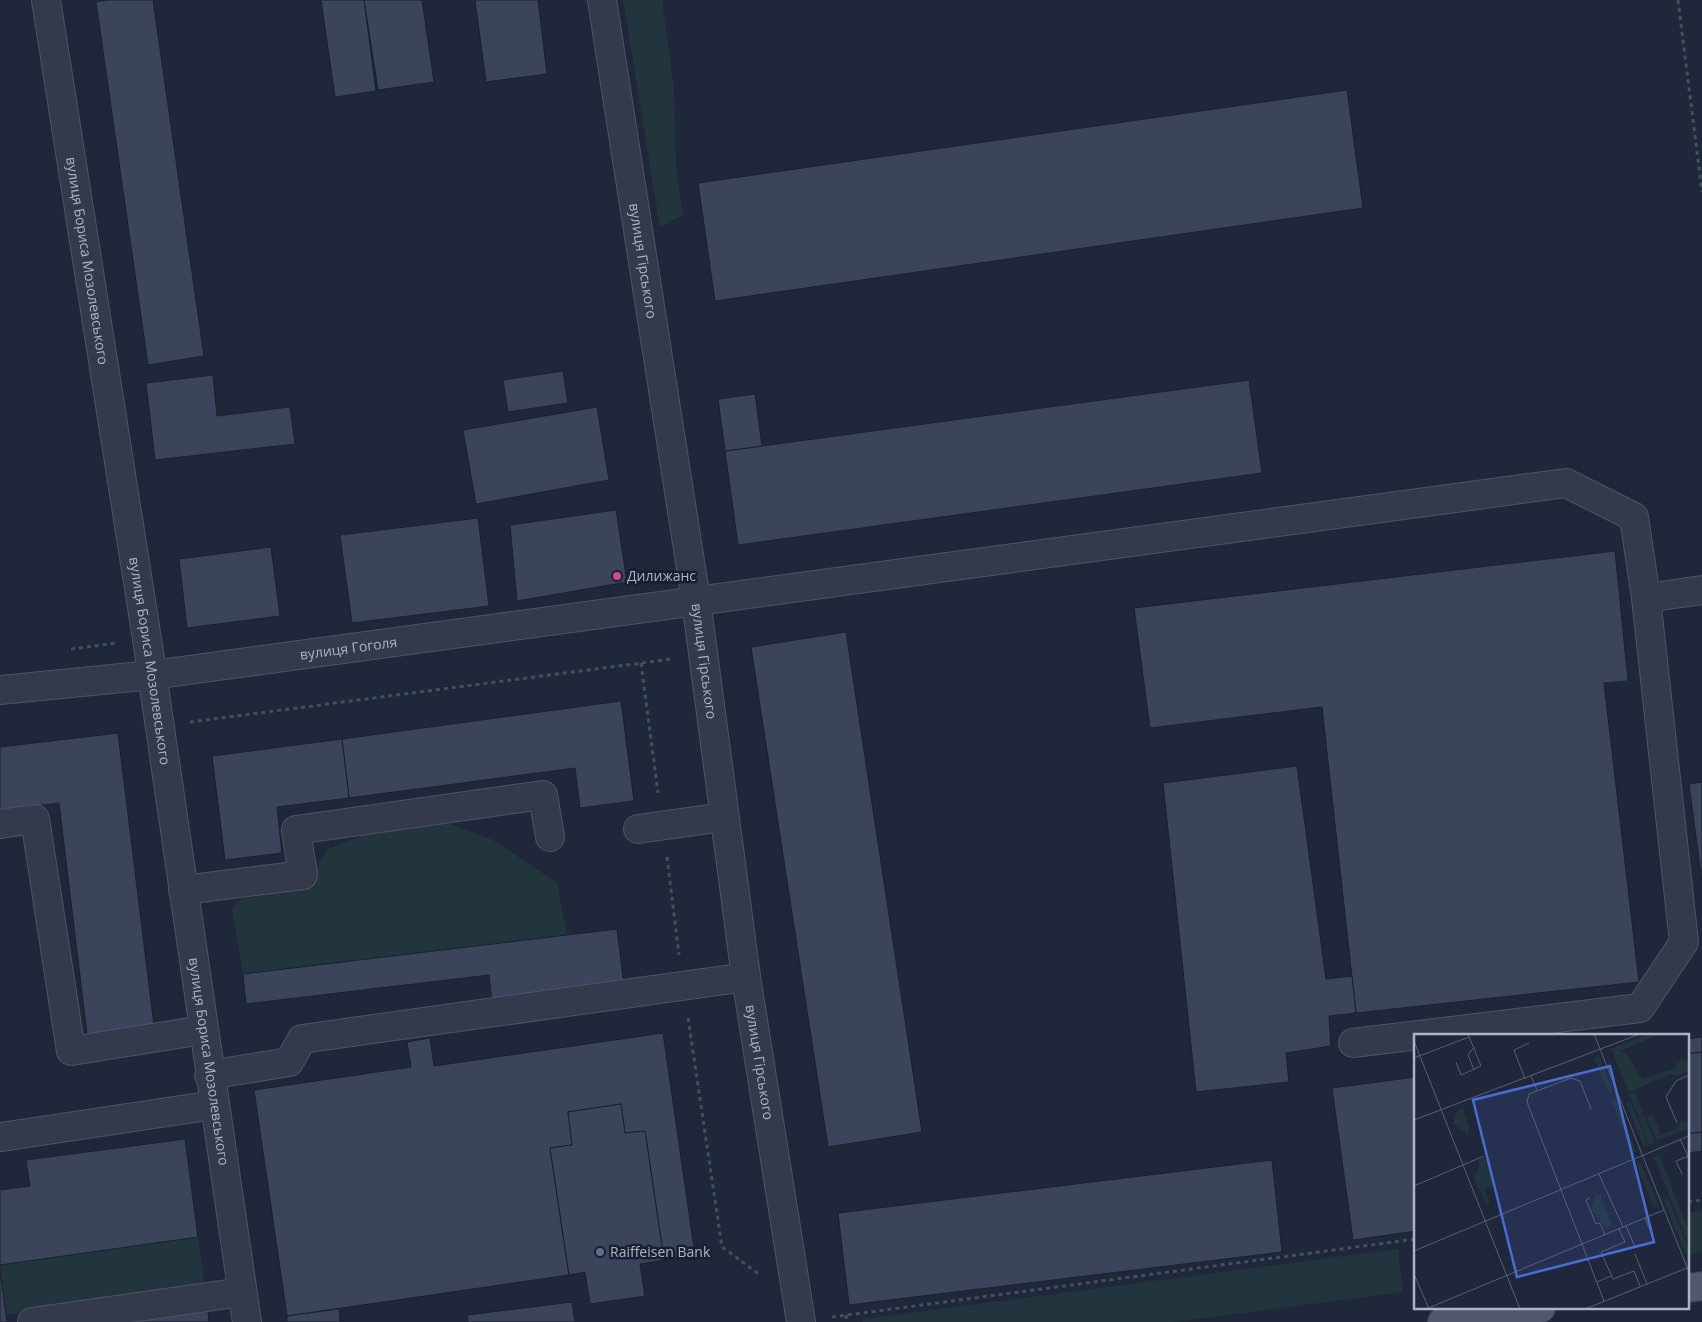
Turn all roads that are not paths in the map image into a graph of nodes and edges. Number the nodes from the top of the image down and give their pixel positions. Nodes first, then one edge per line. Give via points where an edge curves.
1 (46, 0) edge
2 (602, 0) edge
3 (1702, 590) edge
4 (1646, 598) junction
5 (696, 600) junction
6 (152, 675) junction
7 (0, 690) edge
8 (724, 817) junction
9 (0, 824) edge
10 (638, 829) dead end
11 (550, 837) dead end
12 (183, 890) junction
13 (746, 977) junction
14 (203, 1030) junction
15 (1427, 1034) edge
16 (1414, 1036) edge
17 (1353, 1043) dead end
18 (209, 1075) junction
19 (214, 1105) junction
20 (1, 1138) edge
21 (242, 1292) junction
22 (1527, 1310) edge
23 (801, 1321) edge
24 (32, 1322) edge
25 (247, 1322) edge
26 (1442, 1322) edge

1 - 6 street, вулиця Бориса Мозолевського
2 - 5 street, вулиця Гірського
3 - 4 street
4 - 5 street, вулиця Гоголя via 1634,517 1566,483
4 - 15 street via 1684,942 1640,1008
5 - 6 street, вулиця Гоголя
5 - 8 street, вулиця Гірського
6 - 7 street, вулиця Гоголя
6 - 12 street, вулиця Бориса Мозолевського
8 - 10 street
8 - 13 street, вулиця Гірського
9 - 14 street via 35,819 71,1051
11 - 12 street via 544,795 306,828 296,830 303,875
12 - 14 street, вулиця Бориса Мозолевського
13 - 18 street via 302,1040 289,1062
13 - 23 street, вулиця Гірського
14 - 18 street, вулиця Бориса Мозолевського
16 - 17 street
18 - 19 street, вулиця Бориса Мозолевського
19 - 20 street
19 - 21 street, вулиця Бориса Мозолевського
21 - 24 street
21 - 25 street, вулиця Бориса Мозолевського
22 - 26 main road

